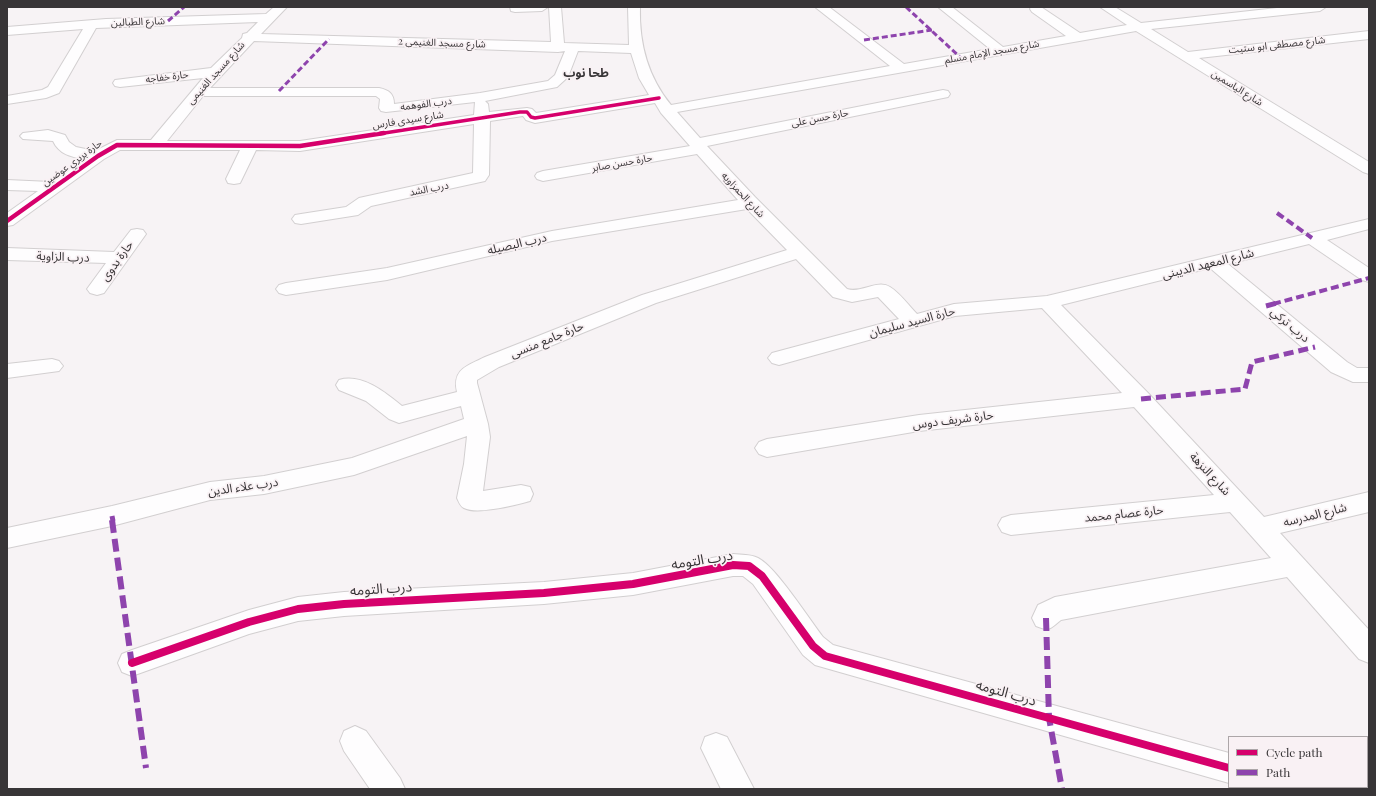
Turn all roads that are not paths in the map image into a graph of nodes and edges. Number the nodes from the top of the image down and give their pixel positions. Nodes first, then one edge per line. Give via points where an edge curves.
1 (281, 7) edge
2 (542, 7) edge
3 (555, 7) edge
4 (634, 7) edge
5 (821, 7) edge
6 (944, 7) edge
7 (1106, 7) edge
8 (1320, 7) edge
9 (515, 8) dead end
10 (1036, 9) dead end
11 (114, 12) dead end
12 (269, 18) junction
13 (106, 23) junction
14 (92, 24) junction
15 (1138, 27) junction
16 (7, 31) edge
17 (1369, 35) edge
18 (248, 37) junction
19 (1077, 37) junction
20 (558, 48) junction
21 (573, 48) junction
22 (636, 49) junction
23 (999, 50) junction
24 (1185, 56) junction
25 (901, 68) junction
26 (215, 72) junction
27 (120, 83) dead end
28 (197, 92) junction
29 (943, 94) dead end
30 (480, 97) junction
31 (7, 100) edge
32 (662, 104) junction
33 (482, 119) junction
34 (28, 136) dead end
35 (156, 144) junction
36 (250, 145) junction
37 (698, 146) junction
38 (98, 156) junction
39 (1369, 169) edge
40 (544, 176) dead end
41 (234, 179) dead end
42 (7, 185) edge
43 (56, 187) junction
44 (749, 203) junction
45 (301, 218) dead end
46 (7, 220) edge
47 (1369, 224) edge
48 (138, 234) dead end
49 (1312, 238) junction
50 (799, 252) junction
51 (7, 254) edge
52 (119, 258) junction
53 (1215, 263) junction
54 (1369, 276) edge
55 (97, 289) dead end
56 (286, 289) dead end
57 (1047, 302) junction
58 (913, 321) junction
59 (779, 358) dead end
60 (52, 366) dead end
61 (7, 372) edge
62 (1369, 375) edge
63 (347, 385) dead end
64 (470, 396) junction
65 (1141, 399) junction
66 (476, 424) junction
67 (767, 448) dead end
68 (521, 494) dead end
69 (1236, 502) junction
70 (1369, 502) edge
71 (1011, 525) dead end
72 (1260, 528) junction
73 (7, 538) edge
74 (1293, 565) junction
75 (1046, 618) dead end
76 (1369, 650) edge
77 (132, 663) dead end
78 (355, 741) dead end
79 (716, 748) dead end
80 (1228, 768) edge
81 (389, 789) edge
82 (738, 789) edge

1 - 12 street, شارع مسجد الغنيمى
2 - 9 street
3 - 20 street
4 - 22 street, شارع الحمزاويه
5 - 25 street
6 - 23 street
7 - 15 street, شارع الياسمين
8 - 15 street, شارع مسجد الإمام مسلم
10 - 19 street
11 - 13 street
12 - 13 street, شارع الطبالين
12 - 18 street, شارع مسجد الغنيمى
13 - 14 street, شارع الطبالين
14 - 16 street, شارع الطبالين
14 - 31 street via 54,90 42,95
15 - 19 street, شارع مسجد الإمام مسلم
15 - 24 street, شارع الياسمين
17 - 24 street, شارع مصطفى ابو ستيت
18 - 20 street, شارع مسجد الغنيمى 2
18 - 26 street, شارع مسجد الغنيمى
19 - 23 street, شارع مسجد الإمام مسلم
20 - 21 street, شارع مسجد الغنيمى 2
21 - 22 street, شارع مسجد الغنيمى 2
21 - 30 street, درب الفوهمه via 561,77 552,84
22 - 32 street, شارع الحمزاويه via 646,78
23 - 25 street, شارع مسجد الإمام مسلم
24 - 39 street, شارع الياسمين
25 - 32 street, شارع مسجد الإمام مسلم
26 - 27 street, حارة خفاجه
26 - 28 street, شارع مسجد الغنيمى
28 - 30 street, درب الفوهمه via 379,92 387,97 386,108
28 - 35 street, شارع مسجد الغنيمى
29 - 37 street, حارة حسن على
30 - 33 street, درب الشد
32 - 33 street, شارع سيدى فارس via 535,118 524,112
32 - 37 street, شارع الحمزاويه
33 - 36 street, شارع سيدى فارس via 300,146
33 - 45 street, درب الشد via 479,177 365,202 344,213
34 - 38 street via 55,136 60,138 68,149
35 - 36 street, شارع سيدى فارس
35 - 38 street, حارة بربري عوضين via 117,145
36 - 41 street
37 - 40 street, حارة حسن صابر
37 - 44 street, شارع الحمزاويه
38 - 43 street, حارة بربري عوضين
42 - 43 street
43 - 46 street, حارة بربري عوضين
44 - 50 street, شارع الحمزاويه
44 - 56 street, درب البصيله via 552,236 387,274
47 - 49 street, شارع المعهد الديبنى
48 - 52 street, حارة بدوى
49 - 53 street, شارع المعهد الديبنى
49 - 54 street
50 - 58 street, شارع الحمزاويه via 840,292 852,297 883,291
50 - 64 street, حارة جامع منسى via 649,299 492,362 466,378
51 - 52 street, درب الزاوية
52 - 55 street, حارة بدوى
53 - 57 street, شارع المعهد الديبنى
53 - 62 street, درب تركي via 1348,374 1359,377
57 - 58 street, حارة السيد سليمان via 954,310
57 - 65 street, شارع النزهة
58 - 59 street, حارة السيد سليمان
60 - 61 street
63 - 64 street via 376,398 399,416
64 - 66 street, حارة جامع منسى
65 - 67 street, حارة شريف دوس via 919,423
65 - 69 street, شارع النزهة
66 - 68 street, حارة جامع منسى via 477,444 469,498 477,501
66 - 73 street, درب علاء الدين via 354,466 264,485 210,491 112,516
69 - 71 street, حارة عصام محمد
69 - 72 street, شارع النزهة
70 - 72 street, شارع المدرسه
72 - 74 street, شارع النزهة
74 - 75 street via 1055,609 1048,613
74 - 76 street, شارع النزهة
77 - 80 street, درب التومه via 249,622 298,609 344,604 544,593 633,584 733,566 749,566 762,576 813,646 825,656
78 - 81 street
79 - 82 street

